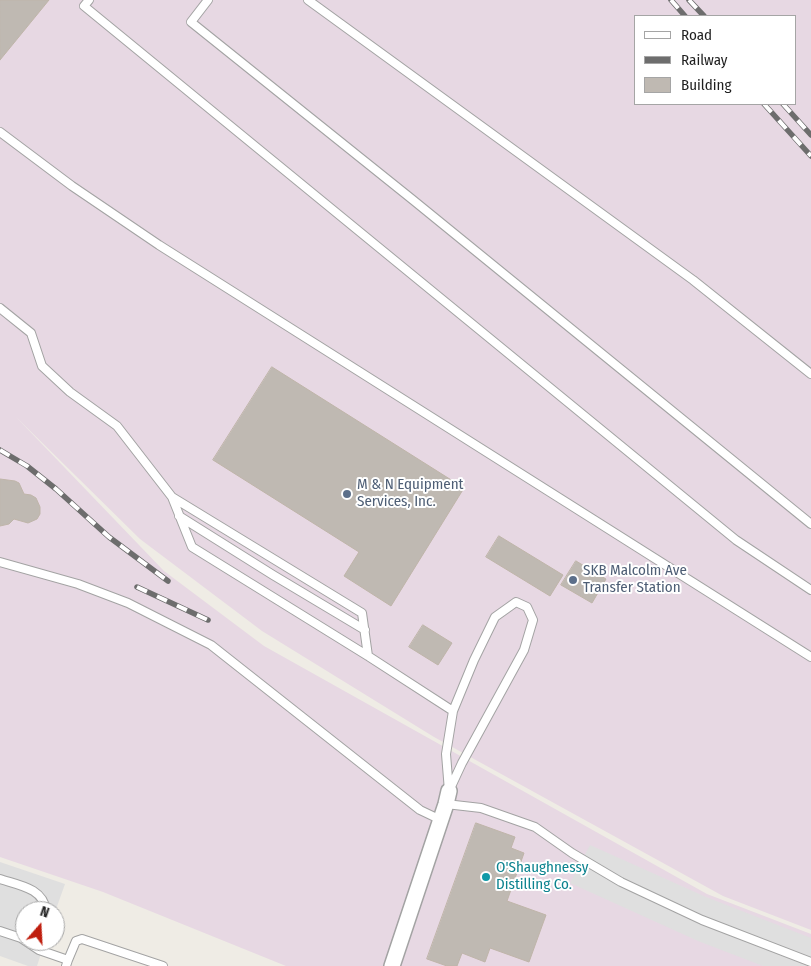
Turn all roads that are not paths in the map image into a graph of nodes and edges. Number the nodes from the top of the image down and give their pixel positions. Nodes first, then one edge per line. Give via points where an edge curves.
1 (89, 0) edge
2 (208, 0) edge
3 (308, 0) edge
4 (0, 132) edge
5 (0, 308) edge
6 (811, 374) edge
7 (172, 497) junction
8 (179, 516) junction
9 (811, 524) edge
10 (0, 562) edge
11 (811, 590) edge
12 (364, 630) junction
13 (368, 656) junction
14 (811, 657) edge
15 (453, 711) junction
16 (448, 798) junction
17 (441, 820) junction
18 (0, 879) edge
19 (44, 901) edge
20 (0, 931) edge
21 (15, 936) edge
22 (41, 951) edge
23 (811, 962) edge
24 (67, 963) edge
25 (163, 966) edge
26 (392, 966) edge

1 - 11 lane via 84,6 91,12 736,540
2 - 9 lane via 190,22
3 - 6 lane via 692,280
4 - 14 lane via 159,245
5 - 7 lane via 31,333 42,366 70,392 117,426
7 - 8 lane
7 - 12 lane via 362,613
8 - 12 lane
8 - 13 lane via 192,547
10 - 17 lane via 78,584 128,603 211,645 420,810
12 - 13 lane
13 - 15 lane
15 - 16 lane via 446,754
15 - 16 lane via 495,617 516,602 527,607 533,620 524,650 462,763
16 - 17 street
16 - 23 lane via 468,808 480,808 535,827 621,882 702,920
17 - 26 street
18 - 19 lane via 35,891
20 - 21 lane
22 - 24 lane
24 - 25 lane via 76,941 82,939

